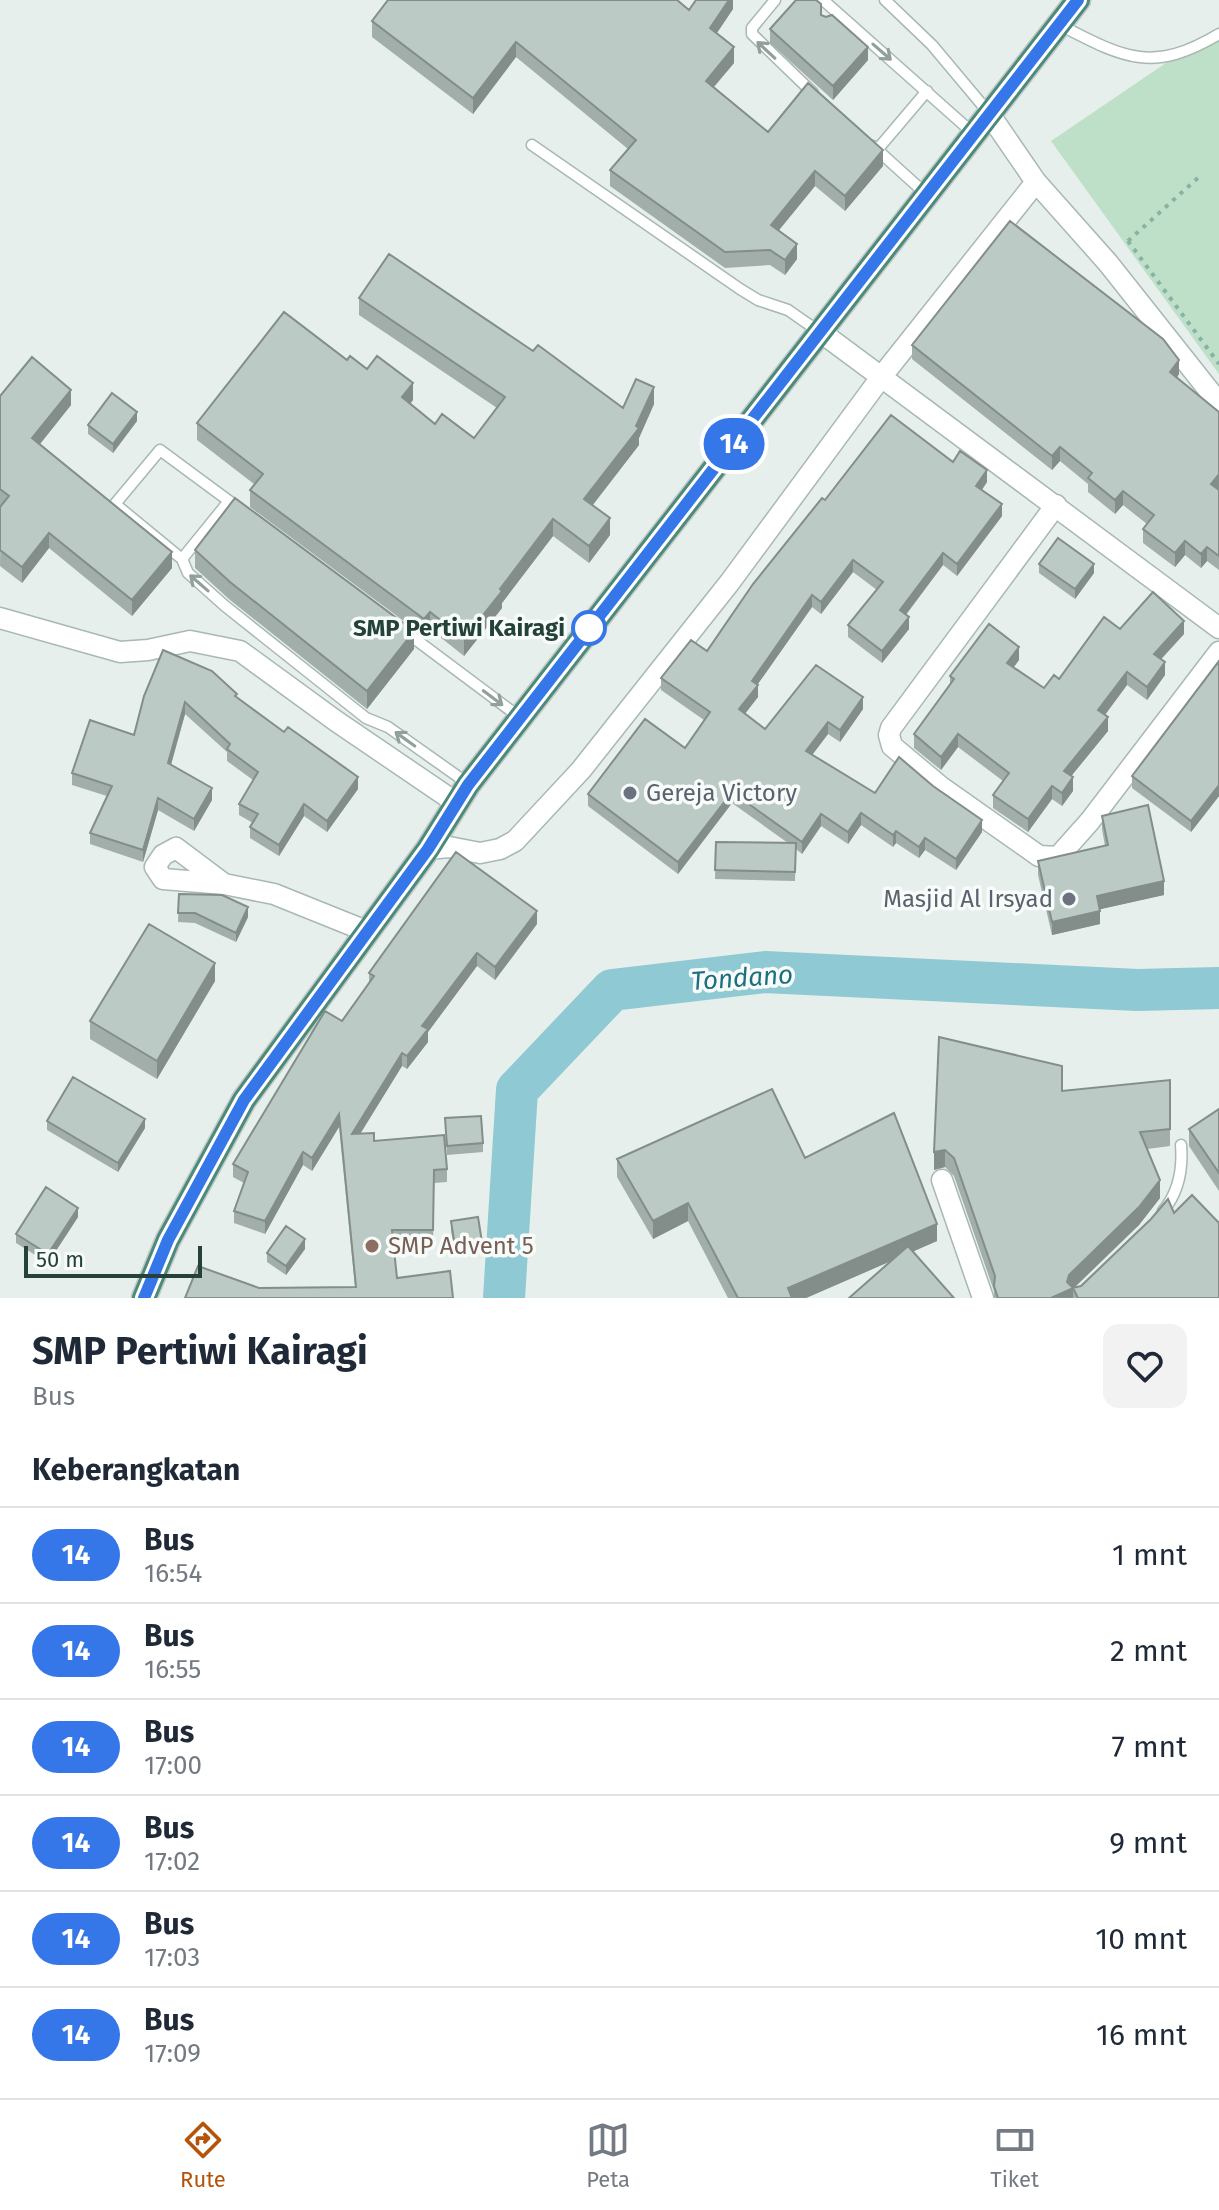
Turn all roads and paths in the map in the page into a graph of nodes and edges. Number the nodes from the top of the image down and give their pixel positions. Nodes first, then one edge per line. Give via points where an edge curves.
1 (775, 0) edge
2 (823, 0) edge
3 (885, 0) edge
4 (1078, 0) edge
5 (836, 12) junction
6 (827, 23) edge
7 (1060, 25) junction
8 (1219, 34) edge
9 (927, 91) junction
10 (821, 100) edge
11 (990, 115) junction
12 (975, 135) junction
13 (866, 140) edge
14 (532, 145) dead end
15 (877, 150) junction
16 (1200, 176) dead end
17 (1036, 182) junction
18 (928, 196) junction
19 (822, 333) junction
20 (1219, 364) edge
21 (882, 376) junction
22 (1219, 403) edge
23 (229, 501) junction
24 (1056, 505) junction
25 (254, 520) edge
26 (182, 559) junction
27 (0, 618) edge
28 (394, 624) edge
29 (1219, 628) edge
30 (1219, 652) edge
31 (522, 719) junction
32 (463, 794) junction
33 (428, 849) junction
34 (224, 884) dead end
35 (366, 931) junction
36 (1181, 1145) dead end
37 (942, 1180) dead end
38 (1155, 1219) edge
39 (144, 1298) edge
40 (983, 1298) edge

10 -> 1 lane via 752,34
2 - 5 lane
3 - 11 lane via 932,45
4 - 7 highway
5 - 6 lane
5 -> 9 lane
7 - 8 lane via 1119,54 1151,60
7 - 11 highway
9 - 12 lane
9 - 15 lane
11 - 12 highway
11 - 17 street
12 - 18 highway
13 - 15 lane
14 - 19 lane via 740,289 788,310
15 - 18 lane
16 - 20 path via 1128,241
17 - 21 street
17 - 22 street
18 - 19 highway
19 - 21 street
19 - 31 highway
21 - 24 street
21 - 33 street via 721,594 581,770 515,841 480,853
23 - 25 lane
23 - 26 lane
23 - 26 lane via 160,450 115,504
24 - 29 street
24 - 30 street via 891,728 892,746 1039,856 1058,857
32 -> 26 lane via 388,727 366,718 225,606 188,573
27 - 32 street via 120,652 190,641 240,651 336,721
28 -> 31 lane
31 - 32 highway
32 - 33 highway
33 - 35 highway
34 - 35 street via 274,894
35 - 39 highway via 244,1100 168,1240
36 - 38 lane via 1175,1193
37 - 40 street

